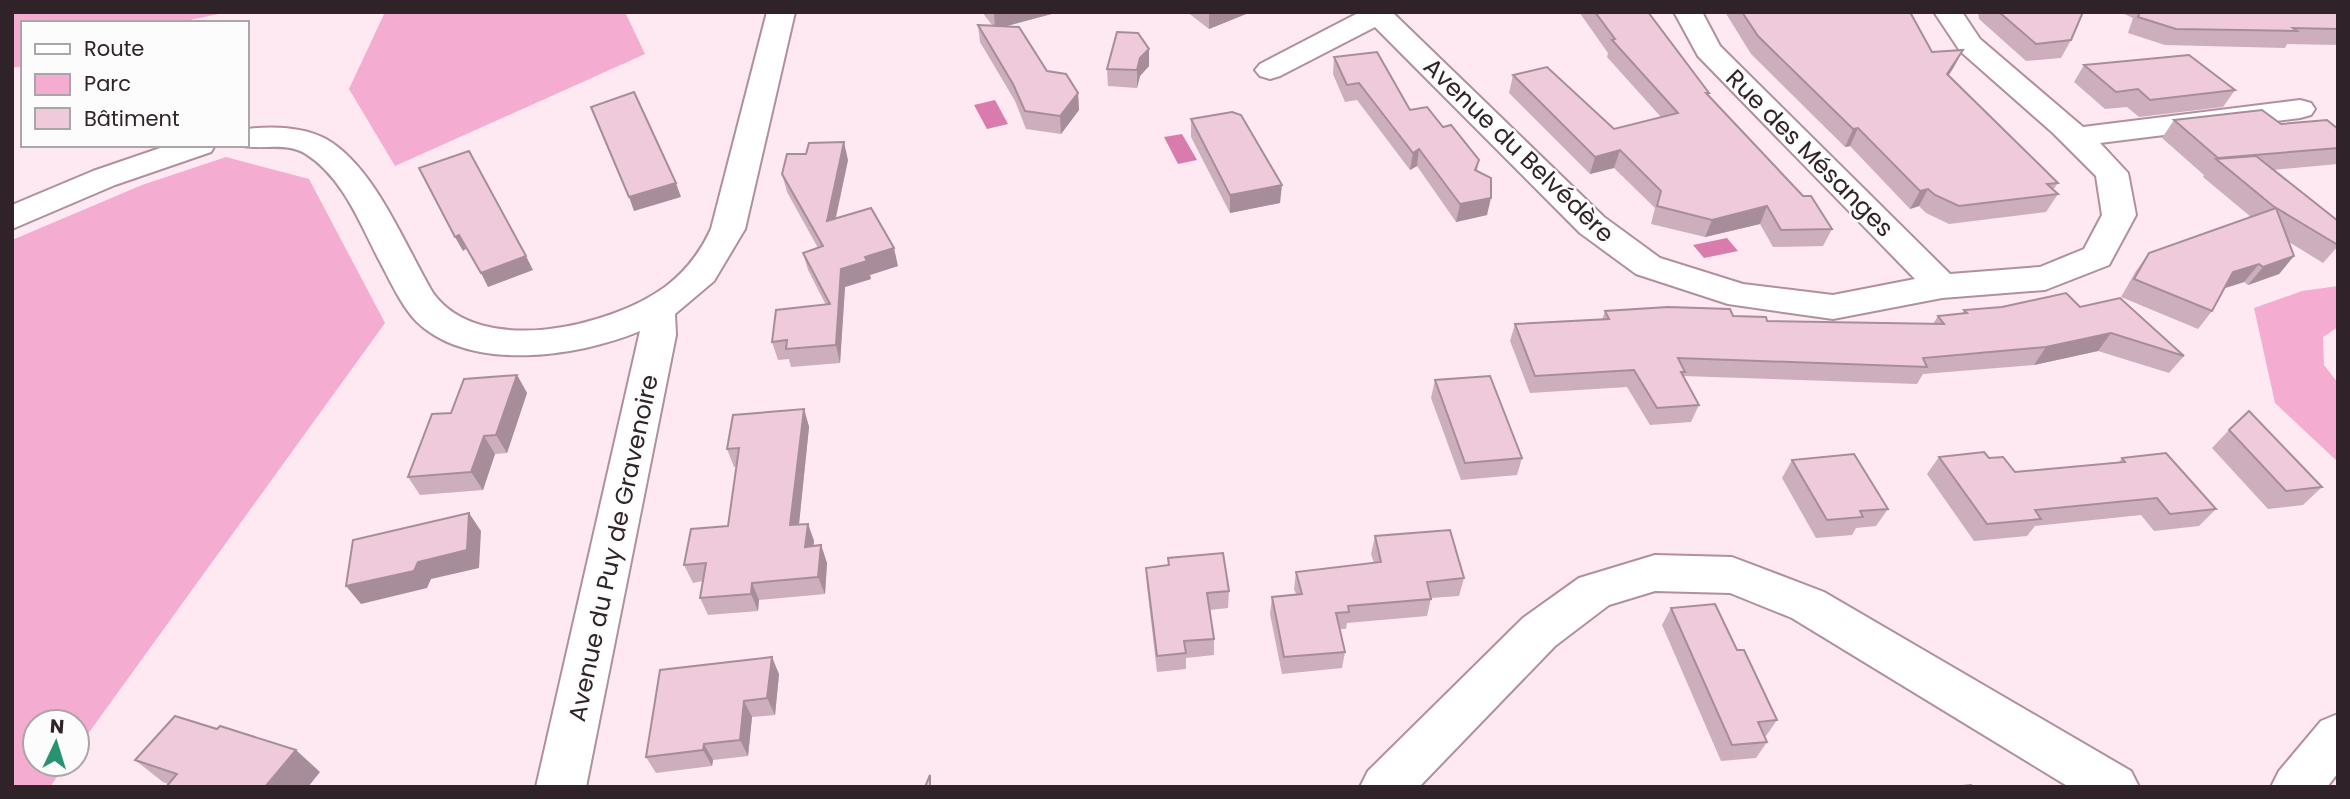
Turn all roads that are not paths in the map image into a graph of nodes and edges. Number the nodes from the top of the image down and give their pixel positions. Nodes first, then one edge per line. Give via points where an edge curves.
1 (781, 12) edge
2 (1688, 12) edge
3 (1948, 12) edge
4 (1377, 13) edge
5 (1270, 70) dead end
6 (2300, 109) dead end
7 (2076, 137) junction
8 (248, 138) edge
9 (194, 147) edge
10 (12, 218) edge
11 (1942, 286) junction
12 (657, 309) junction
13 (2338, 736) edge
14 (2305, 784) edge
15 (561, 787) edge
16 (1385, 787) edge
17 (2114, 787) edge

1 - 12 street via 728,229 699,276
2 - 11 street, Rue des Mésanges via 1708,50
3 - 7 street, Avenue du Belvédère via 1970,45
4 - 5 street
4 - 11 street, Avenue du Belvédère via 1592,225 1648,266 1741,296 1832,307
6 - 7 street
7 - 11 street, Avenue du Belvédère via 2112,173 2119,215 2097,257 2045,278
8 - 12 street via 312,144 336,162 425,307 432,316 462,332 489,340 539,342 591,333
9 - 10 street via 114,174
12 - 15 street, Avenue du Puy de Gravenoire via 658,335
13 - 14 street
16 - 17 street via 1539,632 1595,591 1655,573 1732,575 1808,605

